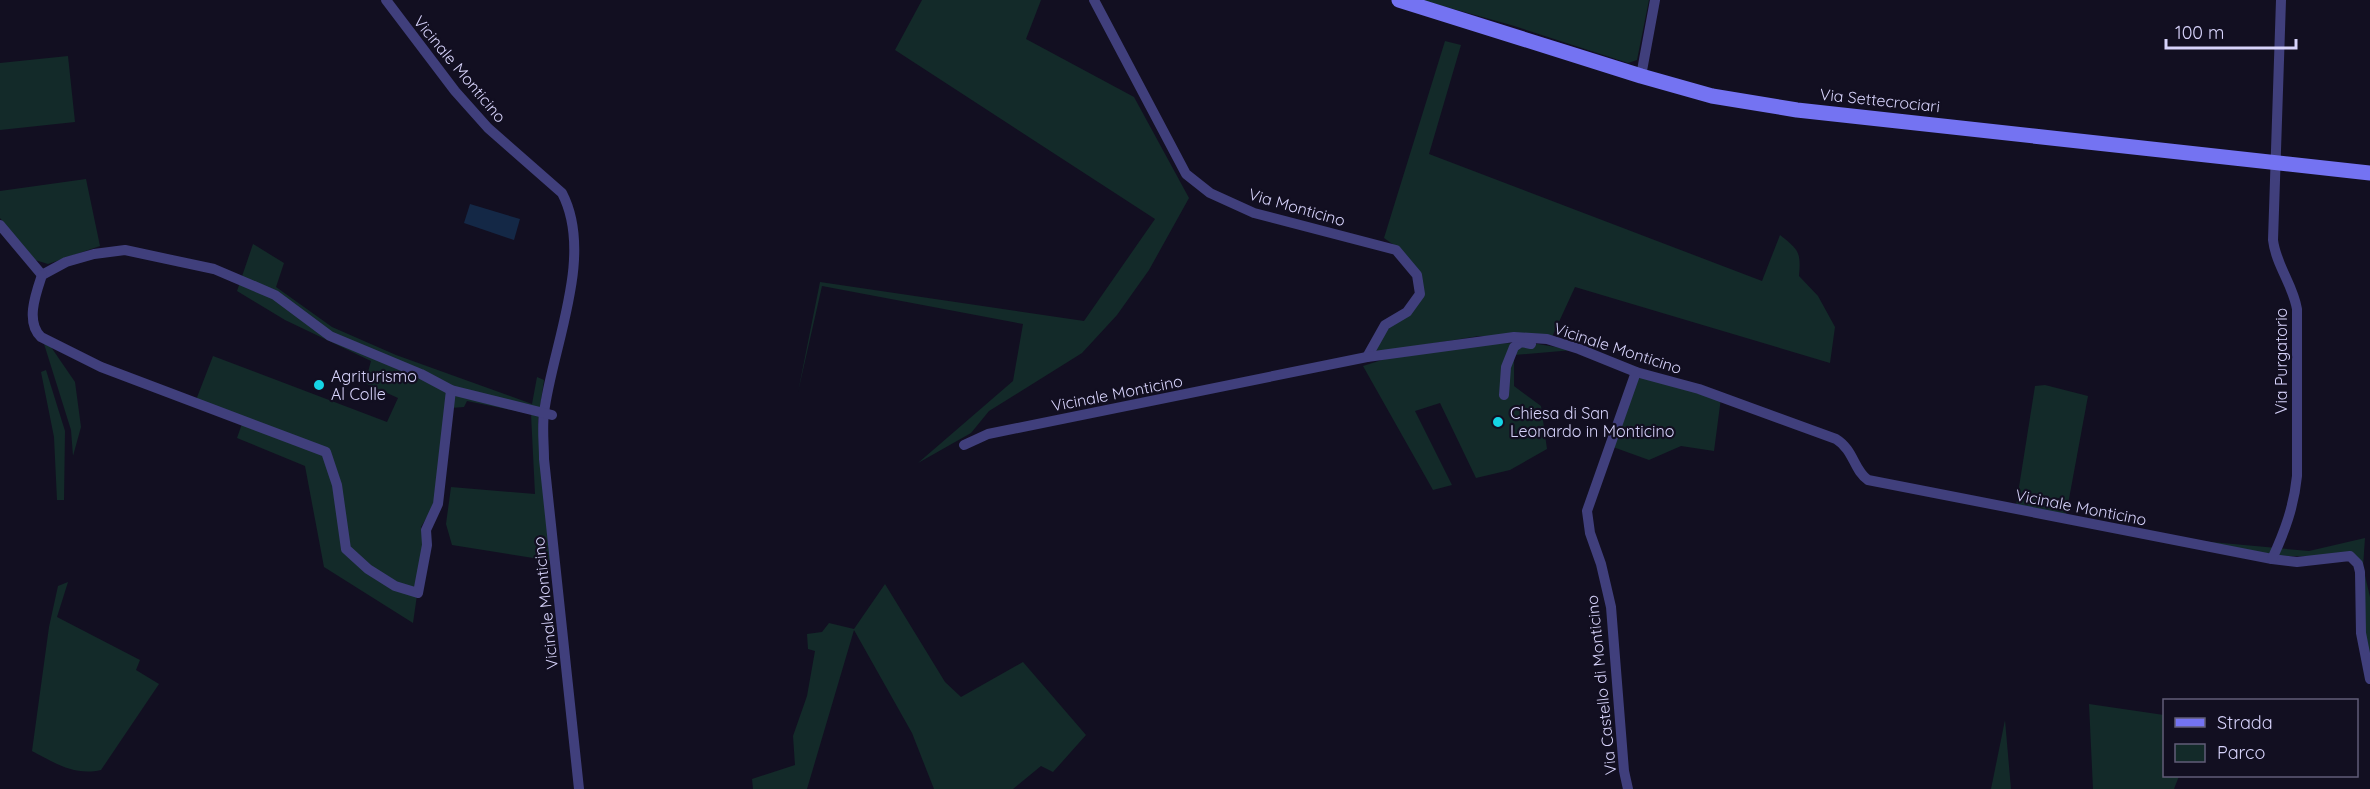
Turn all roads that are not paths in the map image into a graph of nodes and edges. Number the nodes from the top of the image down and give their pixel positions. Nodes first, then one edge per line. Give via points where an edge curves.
1 (386, 0) edge
2 (1094, 0) edge
3 (1399, 0) edge
4 (1655, 0) edge
5 (2281, 0) edge
6 (1641, 76) junction
7 (2275, 163) junction
8 (2370, 173) edge
9 (0, 225) edge
10 (42, 275) junction
11 (1550, 340) junction
12 (1367, 357) junction
13 (1636, 372) junction
14 (451, 390) junction
15 (1504, 396) dead end
16 (548, 415) junction
17 (964, 445) dead end
18 (2272, 559) junction
19 (2370, 679) edge
20 (579, 789) edge
21 (1628, 789) edge

1 - 16 street, Vicinale Monticino via 482,121 562,193 569,206 573,231 570,289
2 - 12 street, Via Monticino via 1185,174 1210,193 1254,213 1396,250 1417,275 1420,294 1407,312 1385,325
3 - 6 main road, Via Settecrociari
4 - 6 street
5 - 7 street, Via Purgatorio
6 - 7 main road, Via Settecrociari via 1712,96 1797,110
7 - 8 main road, Via Settecrociari
7 - 18 street, Via Purgatorio via 2274,246 2297,309 2297,476 2295,501
9 - 10 street
10 - 14 street via 76,259 124,250 214,269 275,295 330,336
10 - 14 street via 32,306 37,333 42,337 101,367 326,452 337,485 346,549 395,586 418,593 426,530 438,504
11 - 12 street, Vicinale Monticino via 1514,337
11 - 13 street, Vicinale Monticino
11 - 15 street via 1537,346 1521,342 1514,347 1506,367
12 - 17 street, Vicinale Monticino via 988,434
13 - 18 street, Vicinale Monticino via 1699,389 1836,439 1849,450 1868,480
13 - 21 street, Via Castello di Monticino via 1587,511 1611,607
14 - 16 street
16 - 20 street, Vicinale Monticino via 544,459
18 - 19 street, Vicinale Monticino via 2297,562 2350,556 2355,560 2360,572 2361,633

